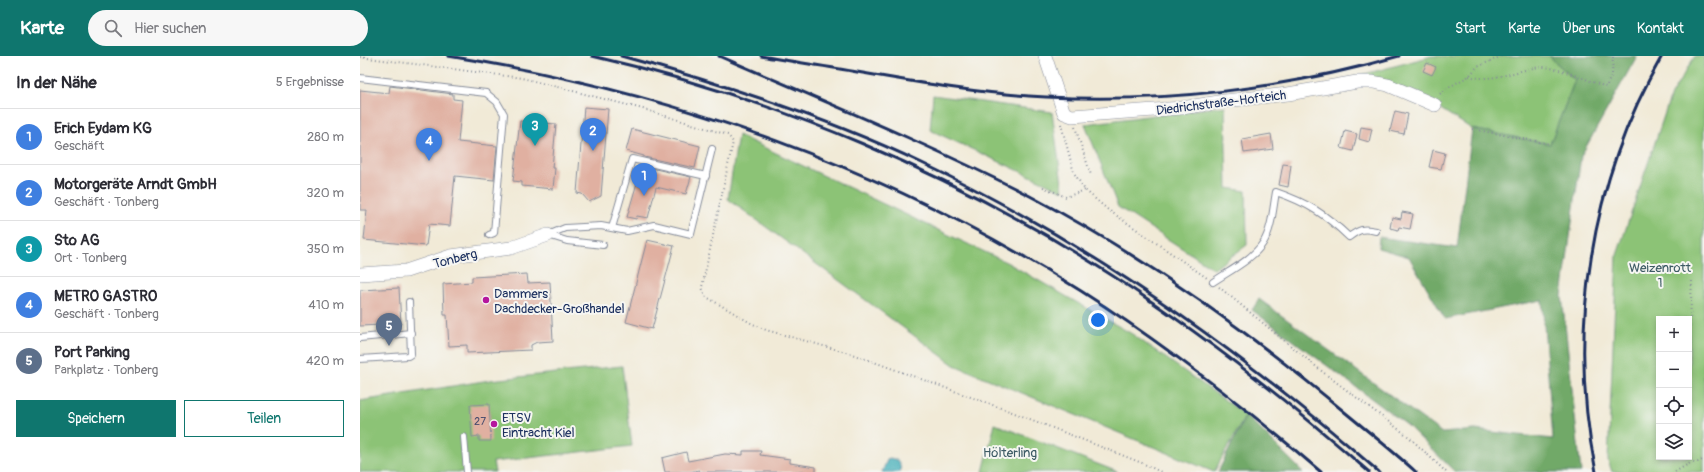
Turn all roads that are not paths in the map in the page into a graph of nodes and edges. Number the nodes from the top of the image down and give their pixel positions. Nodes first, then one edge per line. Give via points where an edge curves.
1 (1045, 56) edge
2 (360, 78) edge
3 (1433, 104) road end
4 (712, 148) dead end
5 (706, 176) junction
6 (612, 228) junction
7 (1376, 231) dead end
8 (548, 235) junction
9 (489, 236) dead end
10 (603, 245) dead end
11 (360, 274) edge
12 (1213, 282) road end
13 (409, 302) dead end
14 (411, 333) junction
15 (360, 338) edge
16 (360, 359) edge
17 (464, 437) dead end
18 (467, 472) edge

1 - 3 street, Diedrichstraße-Hofteich via 1068,115 1182,108 1357,82 1388,85
2 - 9 lane via 486,93 497,102 504,114 494,233
4 - 5 lane
5 - 6 lane via 691,234 654,224 627,231
5 - 6 lane via 632,159
6 - 8 lane via 565,228
7 - 12 lane via 1356,231 1349,237 1320,212 1300,200 1276,192 1269,230 1262,244 1251,257
8 - 10 lane via 567,241
8 - 11 street, Tonberg via 510,248 451,256 406,271
13 - 14 lane
14 - 15 lane
14 - 16 lane via 411,354 408,356
17 - 18 lane

